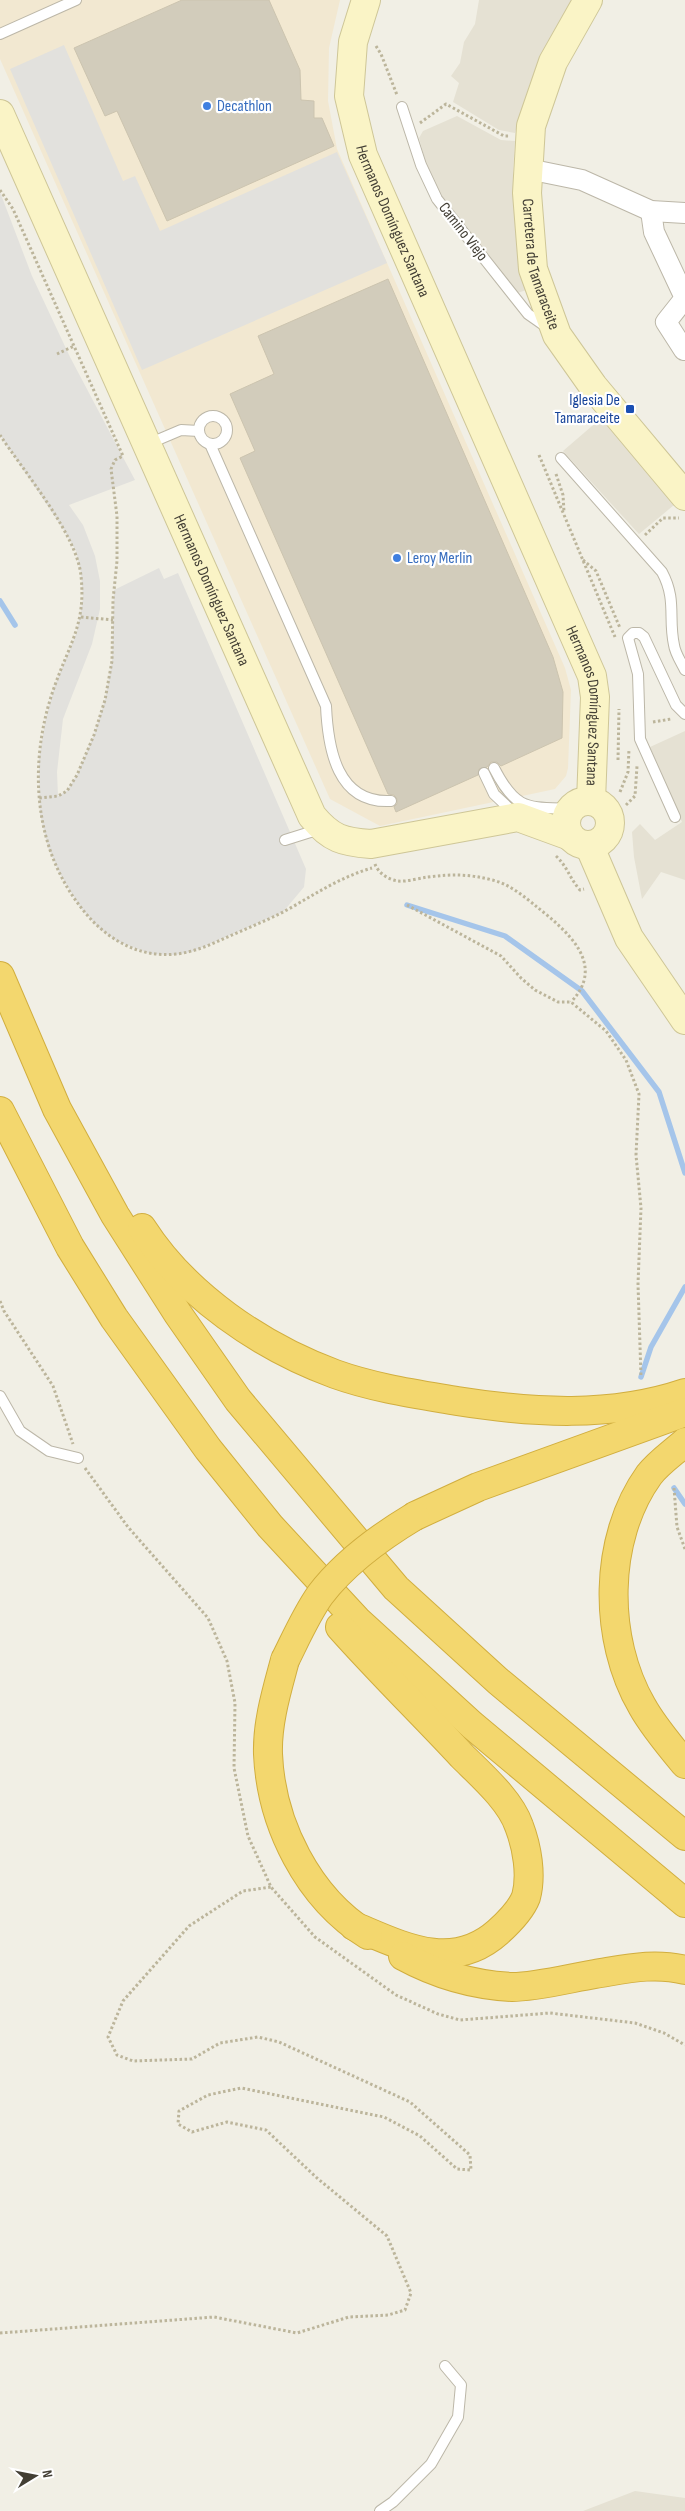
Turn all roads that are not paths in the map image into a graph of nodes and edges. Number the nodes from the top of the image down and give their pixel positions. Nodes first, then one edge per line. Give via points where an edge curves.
1 (76, 0) edge
2 (366, 0) edge
3 (588, 0) edge
4 (0, 34) edge
5 (402, 107) road end
6 (0, 114) edge
7 (528, 169) junction
8 (651, 211) junction
9 (685, 213) edge
10 (557, 334) junction
11 (684, 350) edge
12 (198, 431) junction
13 (210, 444) junction
14 (147, 445) junction
15 (561, 458) dead end
16 (685, 496) edge
17 (685, 670) edge
18 (685, 714) edge
19 (494, 768) dead end
20 (484, 773) dead end
21 (391, 801) dead end
22 (581, 805) junction
23 (518, 817) junction
24 (675, 817) dead end
25 (322, 828) junction
26 (285, 840) dead end
27 (571, 845) junction
28 (0, 976) edge
29 (685, 1020) edge
30 (57, 1109) junction
31 (0, 1110) edge
32 (114, 1318) junction
33 (685, 1393) edge
34 (0, 1396) edge
35 (685, 1412) edge
36 (685, 1442) edge
37 (78, 1458) dead end
38 (685, 1764) edge
39 (685, 1836) edge
40 (685, 1903) edge
41 (354, 1926) junction
42 (685, 1970) edge
43 (446, 2366) dead end
44 (380, 2511) edge

1 - 4 lane
2 - 22 main road, Hermanos Domínguez Santana via 353,42 349,96 363,155 592,676 596,698
3 - 7 main road, Carretera de Tamaraceite via 553,62 531,126
5 - 10 lane, Camino Viejo via 436,199 528,314
6 - 14 main road, Hermanos Domínguez Santana
7 - 8 street via 582,180
7 - 10 main road, Carretera de Tamaraceite via 534,269
8 - 9 street
8 - 11 street via 654,232 685,298 666,322
10 - 16 main road, Carretera de Tamaraceite via 592,386
12 - 13 lane via 202,440
12 - 13 lane via 208,417 217,417 224,422 227,431 223,439
12 - 14 lane via 181,430
13 - 21 lane via 326,706 332,751 343,781 360,796 375,802
14 - 25 main road, Hermanos Domínguez Santana via 301,793
15 - 17 lane via 662,572 673,605 674,646
18 - 24 lane via 676,705 644,638 633,633 628,638 628,645 638,674 640,739
19 - 22 lane via 509,795 524,806
20 - 23 lane via 494,794
22 - 27 main road via 566,822
22 - 27 main road via 603,808 610,820 602,840
23 - 25 main road, Hermanos Domínguez Santana via 377,859
23 - 27 main road
25 - 26 lane
27 - 29 main road via 607,886 630,938
28 - 30 highway
30 - 33 highway via 93,1148 146,1234 176,1271 208,1301 246,1329 293,1356 336,1374 387,1389 479,1404 560,1412 611,1410 662,1401
30 - 39 highway via 115,1215 238,1400 396,1588 498,1681
31 - 32 highway via 70,1247
32 - 40 highway via 208,1449 270,1526 357,1620 472,1725
32 - 41 highway via 193,1457 351,1639 497,1792 519,1824 528,1860 526,1897 509,1923 484,1945 453,1953 429,1953
34 - 37 lane via 20,1431 49,1451
35 - 41 highway, bridge via 478,1487 415,1516 381,1537 346,1567 321,1595 285,1660 272,1707 268,1754 276,1807 296,1856 330,1905
36 - 38 highway via 649,1475 624,1522 615,1562 613,1614 622,1661 642,1706
41 - 42 highway via 430,1970 466,1982 513,1987 637,1966 668,1966
43 - 44 lane via 461,2385 458,2417 431,2464

